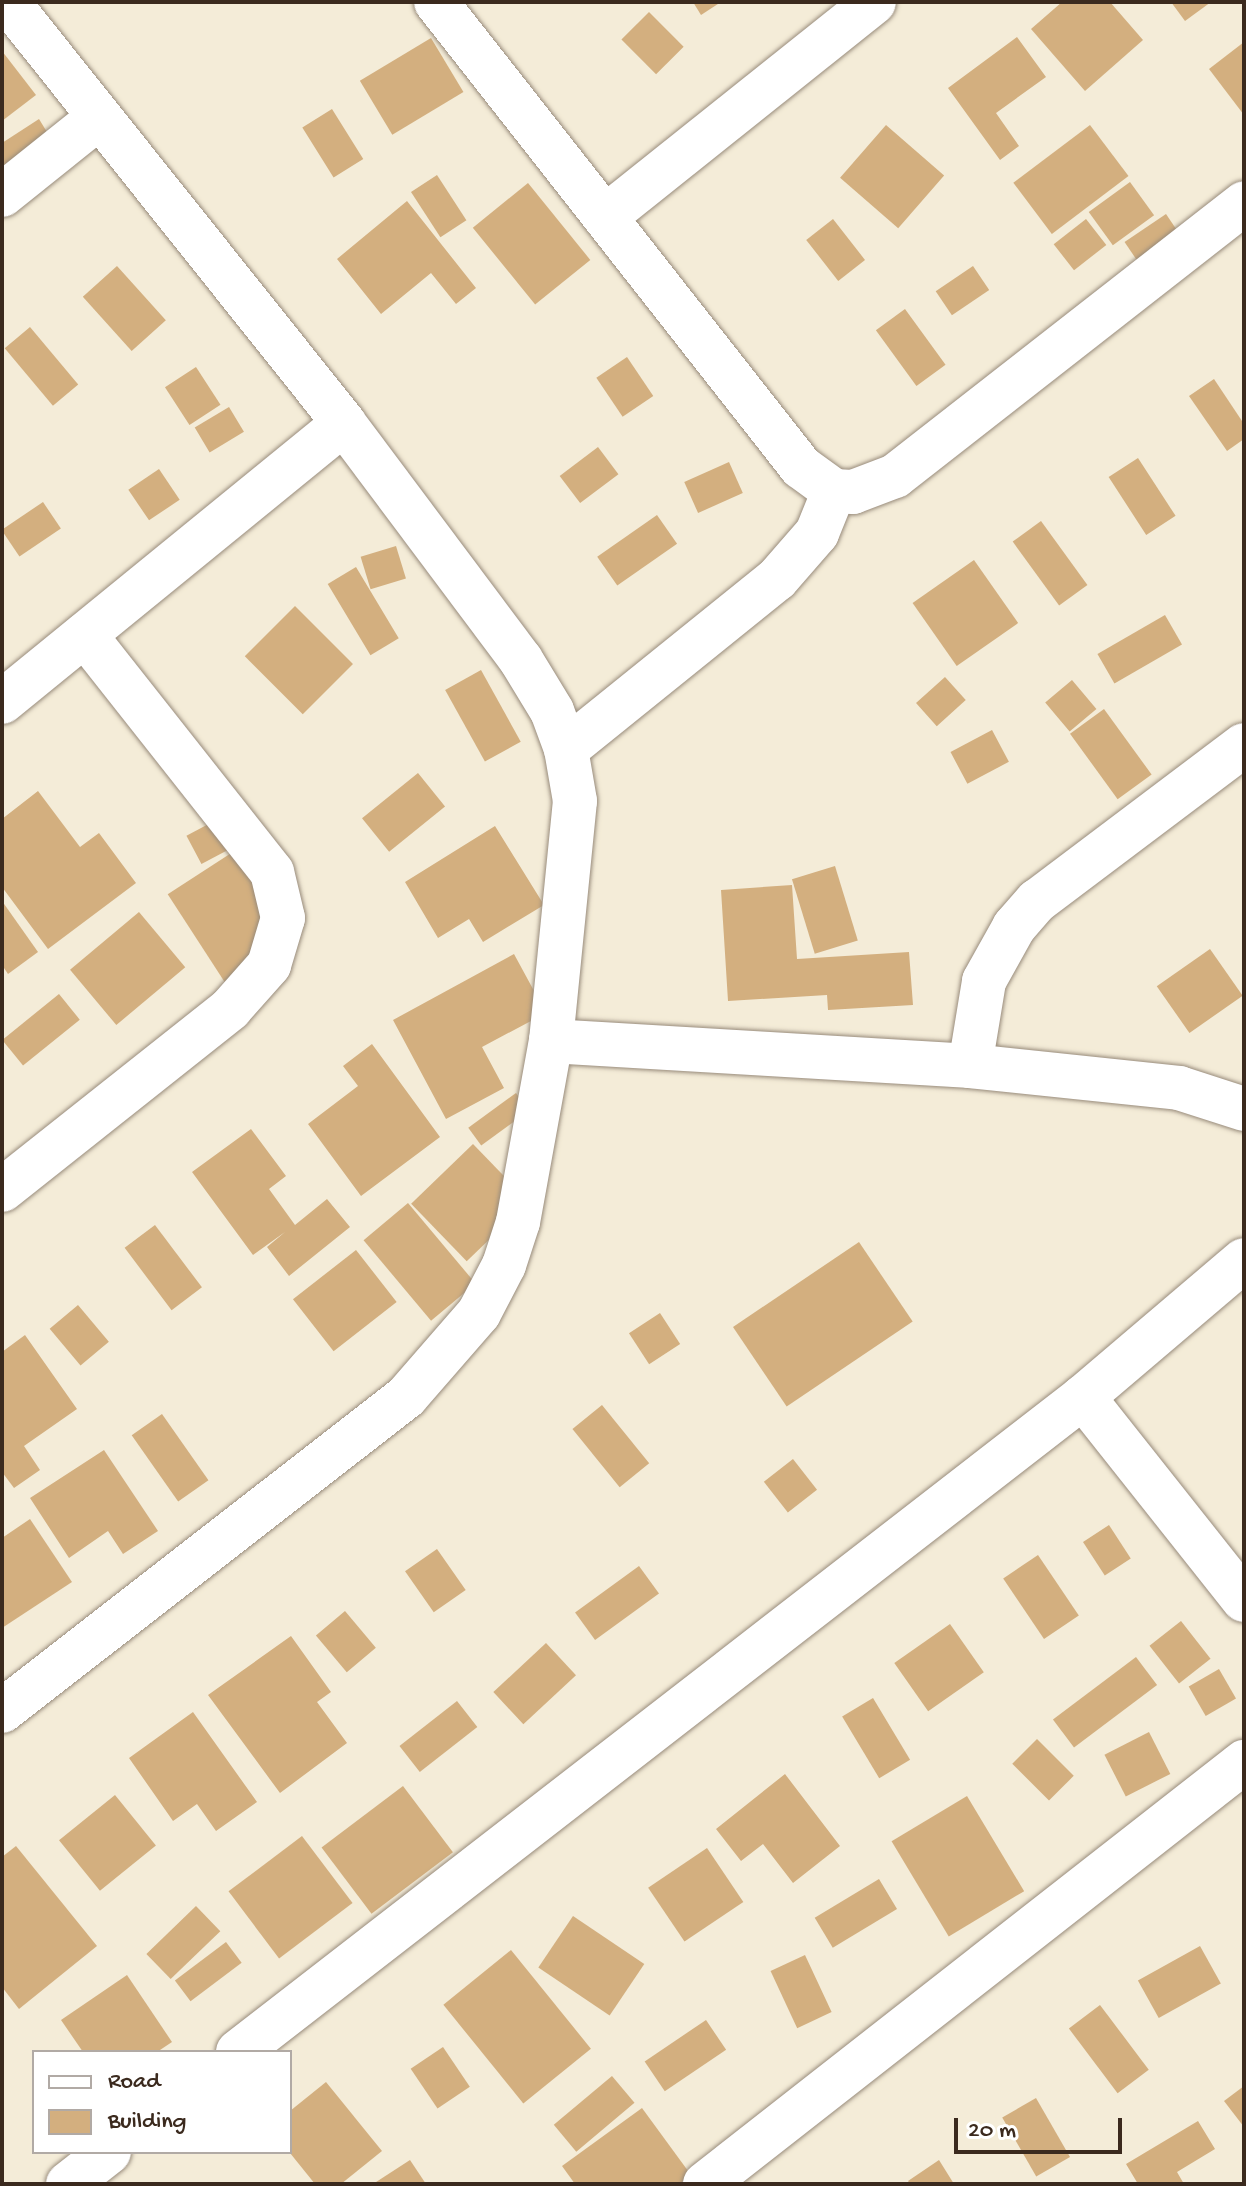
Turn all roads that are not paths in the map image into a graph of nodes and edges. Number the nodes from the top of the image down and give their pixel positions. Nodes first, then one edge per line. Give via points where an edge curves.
1 (8, 2) edge
2 (436, 2) edge
3 (874, 2) edge
4 (98, 118) junction
5 (2, 195) edge
6 (1244, 203) edge
7 (605, 217) junction
8 (344, 423) junction
9 (834, 491) junction
10 (85, 635) junction
11 (2, 702) edge
12 (1244, 745) edge
13 (566, 749) junction
14 (551, 1041) junction
15 (970, 1066) junction
16 (1244, 1109) edge
17 (2, 1190) edge
18 (1244, 1260) edge
19 (1083, 1397) junction
20 (1244, 1600) edge
21 (2, 1711) edge
22 (1244, 1762) edge
23 (241, 2050) edge
24 (106, 2154) edge
25 (68, 2184) edge
26 (705, 2184) edge

1 - 4 street
2 - 7 street
3 - 7 street
4 - 5 street
4 - 8 street
6 - 9 street via 895,476 853,492
7 - 9 street via 801,467
8 - 10 street
8 - 13 street via 521,660 552,711
9 - 13 street via 817,533 777,579
10 - 11 street
10 - 17 street via 272,872 283,918 269,965 230,1009
12 - 15 street via 1037,901 1014,927 984,981
13 - 14 street via 575,801 573,859
14 - 15 street
14 - 21 street via 518,1222 504,1265 469,1325 406,1397
15 - 16 street via 1179,1088
18 - 19 street
19 - 20 street
19 - 23 street
22 - 26 street
24 - 25 street

